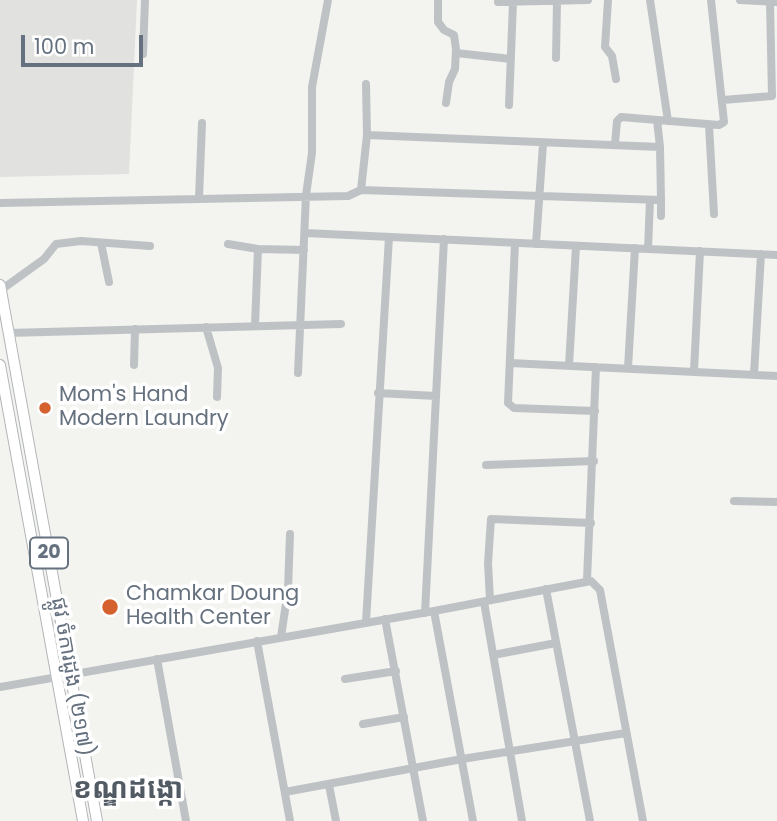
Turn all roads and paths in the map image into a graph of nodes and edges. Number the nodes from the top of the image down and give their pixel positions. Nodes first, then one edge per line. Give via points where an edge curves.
1 (145, 0) edge
2 (335, 0) edge
3 (438, 0) edge
4 (588, 0) edge
5 (608, 0) edge
6 (650, 0) edge
7 (711, 0) edge
8 (740, 0) edge
9 (498, 2) dead end
10 (513, 2) junction
11 (557, 2) junction
12 (774, 2) edge
13 (328, 3) edge
14 (456, 53) junction
15 (143, 54) dead end
16 (556, 58) dead end
17 (511, 59) junction
18 (616, 79) dead end
19 (366, 84) dead end
20 (774, 97) edge
21 (723, 100) junction
22 (446, 103) dead end
23 (509, 105) dead end
24 (657, 120) junction
25 (668, 121) junction
26 (202, 122) dead end
27 (709, 125) junction
28 (367, 135) junction
29 (544, 144) junction
30 (615, 144) junction
31 (660, 147) junction
32 (361, 190) junction
33 (306, 195) junction
34 (540, 196) junction
35 (199, 198) junction
36 (650, 200) junction
37 (661, 200) junction
38 (0, 203) edge
39 (714, 214) dead end
40 (661, 216) dead end
41 (305, 233) junction
42 (389, 237) junction
43 (444, 239) junction
44 (101, 243) junction
45 (516, 243) junction
46 (228, 244) dead end
47 (536, 244) junction
48 (150, 246) dead end
49 (576, 246) junction
50 (635, 248) junction
51 (258, 249) junction
52 (648, 249) junction
53 (304, 250) junction
54 (700, 251) junction
55 (761, 254) junction
56 (777, 255) edge
57 (109, 282) dead end
58 (0, 287) edge
59 (299, 324) junction
60 (341, 324) dead end
61 (255, 325) junction
62 (206, 327) junction
63 (135, 329) junction
64 (8, 333) junction
65 (510, 363) junction
66 (134, 365) dead end
67 (569, 366) junction
68 (596, 367) junction
69 (628, 368) junction
70 (0, 370) edge
71 (15, 370) junction
72 (694, 371) junction
73 (298, 373) dead end
74 (754, 374) junction
75 (777, 376) edge
76 (378, 393) junction
77 (436, 396) junction
78 (217, 397) dead end
79 (595, 411) junction
80 (594, 461) junction
81 (486, 465) dead end
82 (734, 501) dead end
83 (777, 502) edge
84 (591, 523) junction
85 (290, 534) dead end
86 (587, 580) junction
87 (546, 589) junction
88 (487, 601) junction
89 (429, 612) junction
90 (385, 619) junction
91 (366, 622) junction
92 (281, 637) junction
93 (257, 641) junction
94 (556, 643) junction
95 (493, 654) junction
96 (157, 659) junction
97 (396, 671) junction
98 (71, 675) junction
99 (57, 677) junction
100 (345, 679) dead end
101 (0, 687) edge
102 (404, 717) junction
103 (363, 724) dead end
104 (626, 733) junction
105 (576, 741) junction
106 (510, 751) junction
107 (461, 759) junction
108 (413, 768) junction
109 (329, 785) junction
110 (285, 792) junction
111 (83, 821) edge
112 (97, 821) edge
113 (186, 821) edge
114 (290, 821) edge
115 (336, 821) edge
116 (423, 821) edge
117 (473, 821) edge
118 (522, 821) edge
119 (590, 821) edge
120 (643, 821) edge

1 - 15 street
2 - 13 street
3 - 14 street via 438,22 454,35
4 - 11 street
5 - 18 street via 605,47 612,56
6 - 25 street
7 - 21 street
8 - 12 street
9 - 10 street
10 - 11 street
10 - 17 street
11 - 16 street
12 - 20 street
13 - 33 street via 312,87 312,153
14 - 17 street
14 - 22 street
17 - 23 street
19 - 28 street
20 - 21 street
21 - 27 street via 724,122
24 - 25 street
24 - 30 street via 619,118
24 - 31 street
25 - 27 street
26 - 35 street
27 - 39 street
28 - 29 street
28 - 32 street
29 - 30 street
29 - 34 street
30 - 31 street
31 - 37 street
32 - 33 street via 348,196
32 - 34 street
33 - 35 street
33 - 41 street
34 - 36 street
34 - 47 street
35 - 38 street
36 - 37 street
36 - 52 street
37 - 40 street
41 - 42 street
41 - 53 street
42 - 43 street
42 - 76 street
43 - 45 street
43 - 77 street
44 - 48 street
44 - 57 street
44 - 58 street via 56,244 44,259
45 - 47 street
45 - 65 street
46 - 51 street
47 - 49 street
49 - 50 street
49 - 67 street
50 - 52 street
50 - 69 street
51 - 53 street
51 - 61 street
52 - 54 street
53 - 59 street
54 - 55 street
54 - 72 street
55 - 56 street
55 - 74 street
58 - 64 main road, ផ្លូវ ចំការដូង (២១៧) / 20
59 - 60 street
59 - 61 street
59 - 73 street
61 - 62 street
62 - 63 street
62 - 78 street via 218,369
63 - 64 street
63 - 66 street
64 - 71 main road, ផ្លូវ ចំការដូង (២១៧) / 20
65 - 67 street
65 - 79 street via 510,406
67 - 68 street
68 - 69 street
68 - 79 street
69 - 72 street
70 - 71 street
70 - 99 main road, ផ្លូវ ចំការដូង (២១៧) / 20
71 - 98 main road, ផ្លូវ ចំការដូង (២១៧) / 20
72 - 74 street
74 - 75 street
76 - 77 street
76 - 91 street
77 - 89 street
79 - 80 street
80 - 81 street
80 - 84 street
82 - 83 street
84 - 86 street
84 - 88 street via 491,519
85 - 92 street
86 - 87 street
86 - 104 street via 600,590
87 - 88 street
87 - 94 street
88 - 89 street
88 - 95 street
89 - 90 street
89 - 107 street
90 - 91 street
90 - 97 street
91 - 92 street
92 - 93 street
93 - 96 street
93 - 110 street
94 - 95 street
94 - 105 street
95 - 106 street
96 - 98 street
96 - 113 street
97 - 100 street
97 - 102 street
98 - 99 street
98 - 112 main road, ផ្លូវ ចំការដូង (២១៧) / 20
99 - 101 street
99 - 111 main road, ផ្លូវ ចំការដូង (២១៧) / 20
102 - 103 street
102 - 108 street
104 - 105 street
104 - 120 street
105 - 106 street
105 - 119 street
106 - 107 street
106 - 118 street
107 - 108 street
107 - 117 street
108 - 109 street
108 - 116 street
109 - 110 street
109 - 115 street
110 - 114 street

